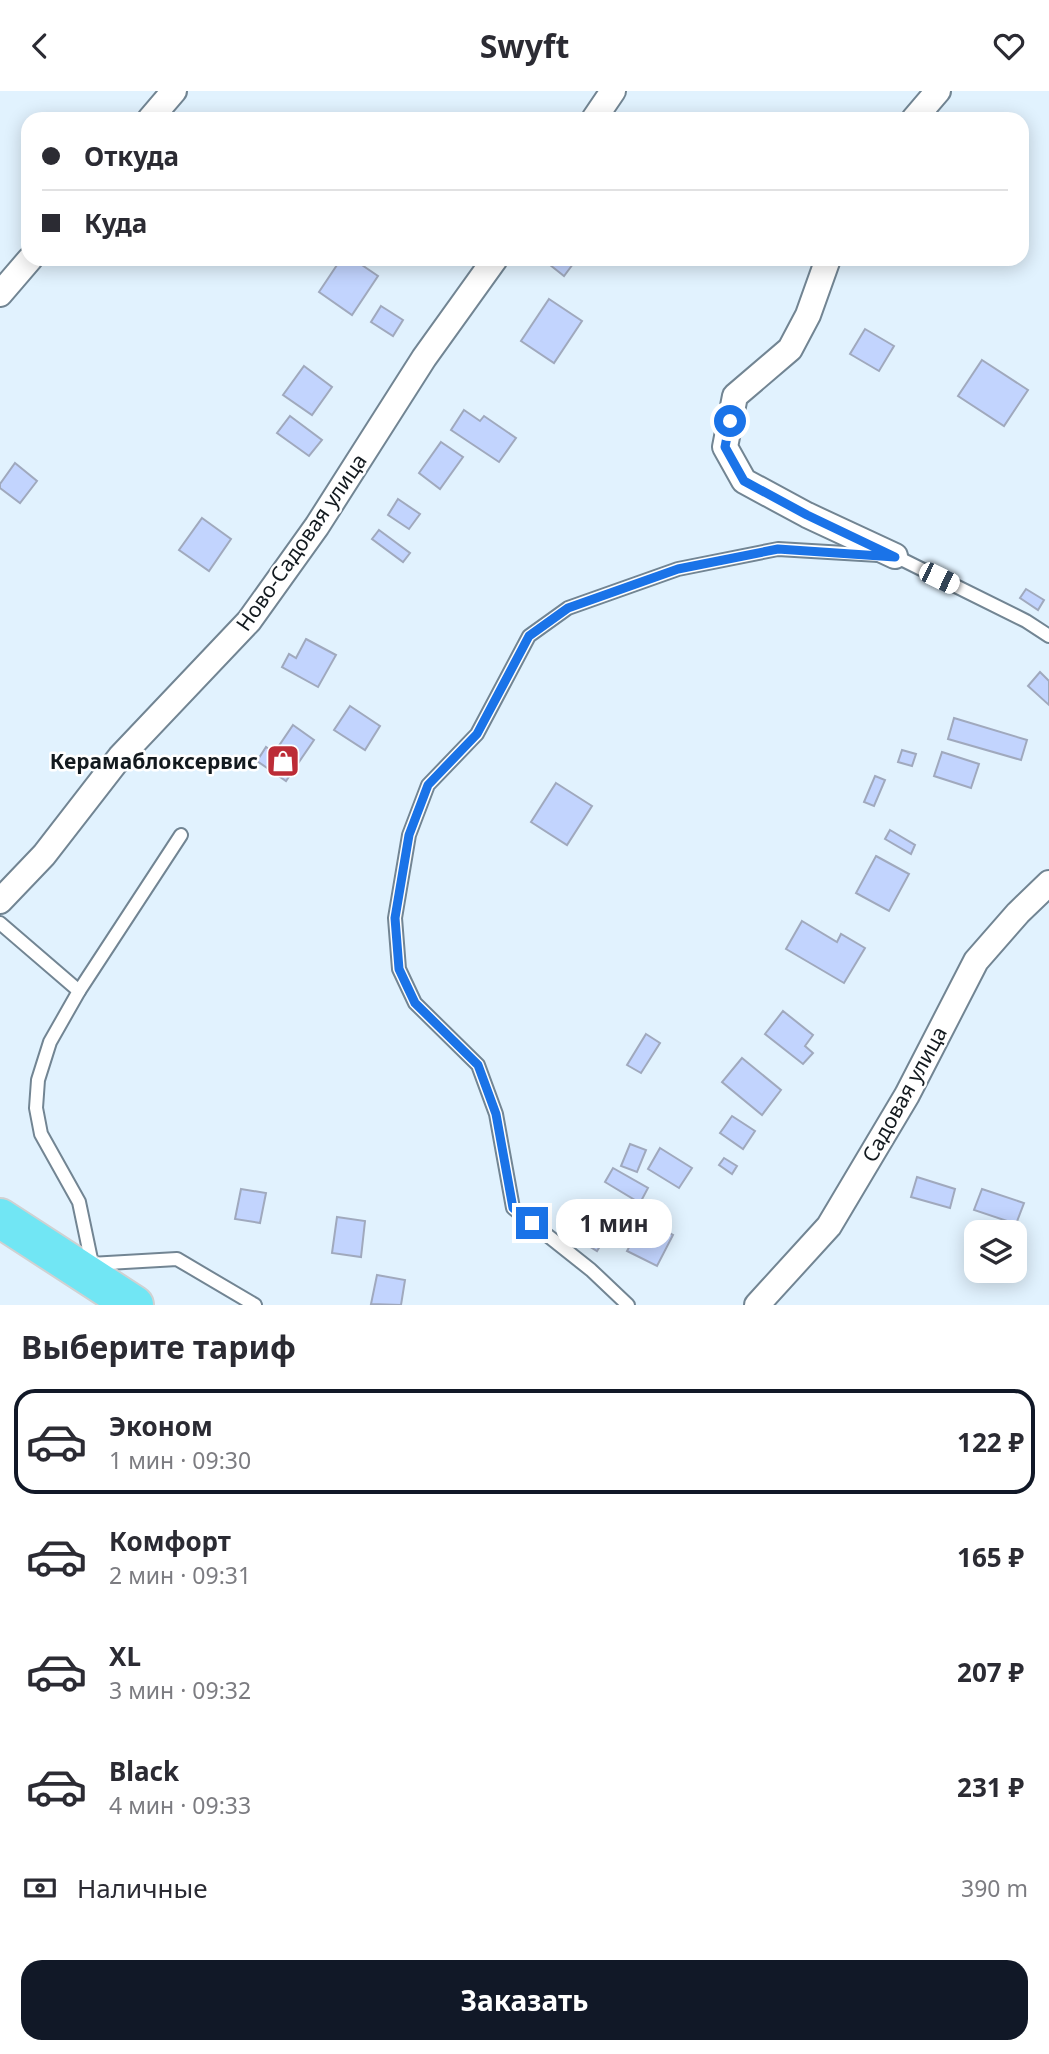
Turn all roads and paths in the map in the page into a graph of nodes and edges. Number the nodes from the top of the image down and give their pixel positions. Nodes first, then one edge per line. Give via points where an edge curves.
1 (174, 91) edge
2 (613, 91) edge
3 (939, 91) edge
4 (156, 112) edge
5 (599, 112) edge
6 (920, 112) edge
7 (24, 266) edge
8 (490, 266) edge
9 (826, 266) edge
10 (0, 294) edge
11 (895, 557) junction
12 (1049, 636) edge
13 (181, 835) dead end
14 (1049, 883) edge
15 (0, 901) edge
16 (0, 923) edge
17 (79, 991) junction
18 (0, 1218) edge
19 (82, 1264) junction
20 (134, 1305) edge
21 (255, 1305) edge
22 (628, 1305) edge
23 (757, 1305) edge

1 - 4 street
2 - 5 street
3 - 6 street
7 - 10 street
8 - 15 street, Ново-Садовая улица via 249,621 120,757 44,855
9 - 11 street via 790,349 735,396 725,447 744,481
11 - 12 lane
11 - 22 lane via 778,549 678,569 568,608 529,636 477,734 428,785 409,835 395,918 399,969 415,1003 478,1065 496,1114 513,1208
13 - 17 lane
14 - 23 street, Садовая улица via 976,961 907,1095 829,1226
16 - 17 lane
17 - 19 lane via 50,1042 38,1080 36,1108 41,1134 79,1202
18 - 19 main road
19 - 20 main road
19 - 21 lane via 177,1259

